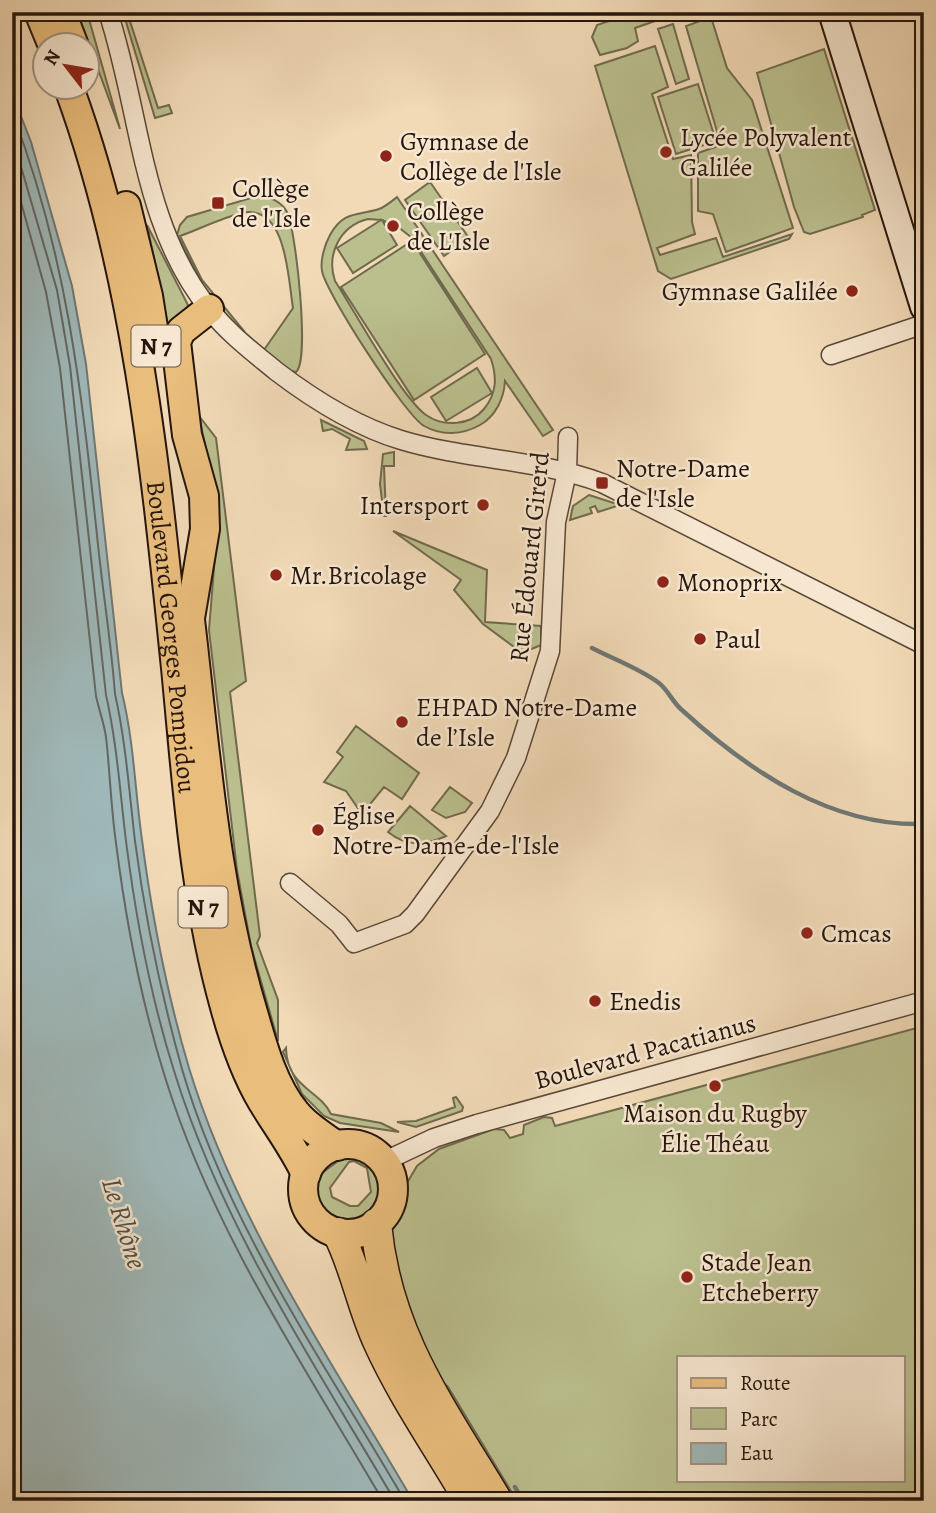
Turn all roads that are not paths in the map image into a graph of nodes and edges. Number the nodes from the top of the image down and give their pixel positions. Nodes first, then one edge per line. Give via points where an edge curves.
1 (39, 12) edge
2 (61, 12) edge
3 (108, 12) edge
4 (832, 12) edge
5 (47, 32) edge
6 (69, 32) edge
7 (73, 102) edge
8 (94, 102) edge
9 (924, 307) edge
10 (209, 309) junction
11 (924, 324) edge
12 (831, 355) dead end
13 (568, 436) dead end
14 (567, 472) junction
15 (190, 618) junction
16 (924, 645) edge
17 (290, 883) dead end
18 (924, 1001) edge
19 (337, 1146) junction
20 (383, 1162) junction
21 (306, 1174) junction
22 (376, 1224) junction
23 (338, 1233) junction
24 (470, 1501) edge
25 (497, 1501) edge

1 - 5 main road
2 - 6 main road
3 - 10 street via 158,212 180,266
4 - 9 main road
7 - 21 main road, Boulevard Georges Pompidou / N 7 via 113,231 137,344 204,917 237,1046 261,1100
8 - 15 main road, Boulevard Georges Pompidou / N 7 via 148,296
10 - 14 street via 284,377 357,422 419,445
10 - 15 main road via 181,331 176,342 187,435 204,496 205,529
11 - 12 street
13 - 14 street, Rue Édouard Girerd
14 - 16 street via 624,492
14 - 17 street, Rue Édouard Girerd via 556,522 550,651 516,758 490,811 405,924 354,943 339,924
15 - 19 main road, Boulevard Georges Pompidou / N 7 via 224,895 246,991 260,1039 289,1103
18 - 20 street, Boulevard Pacatianus via 477,1124
19 - 20 main road via 363,1147
19 - 21 main road via 318,1156
20 - 22 main road via 391,1177 392,1194 387,1211
21 - 23 main road via 303,1192 308,1211 320,1225
22 - 23 main road via 362,1232
22 - 25 highway via 387,1291 401,1335
23 - 24 highway via 389,1363

